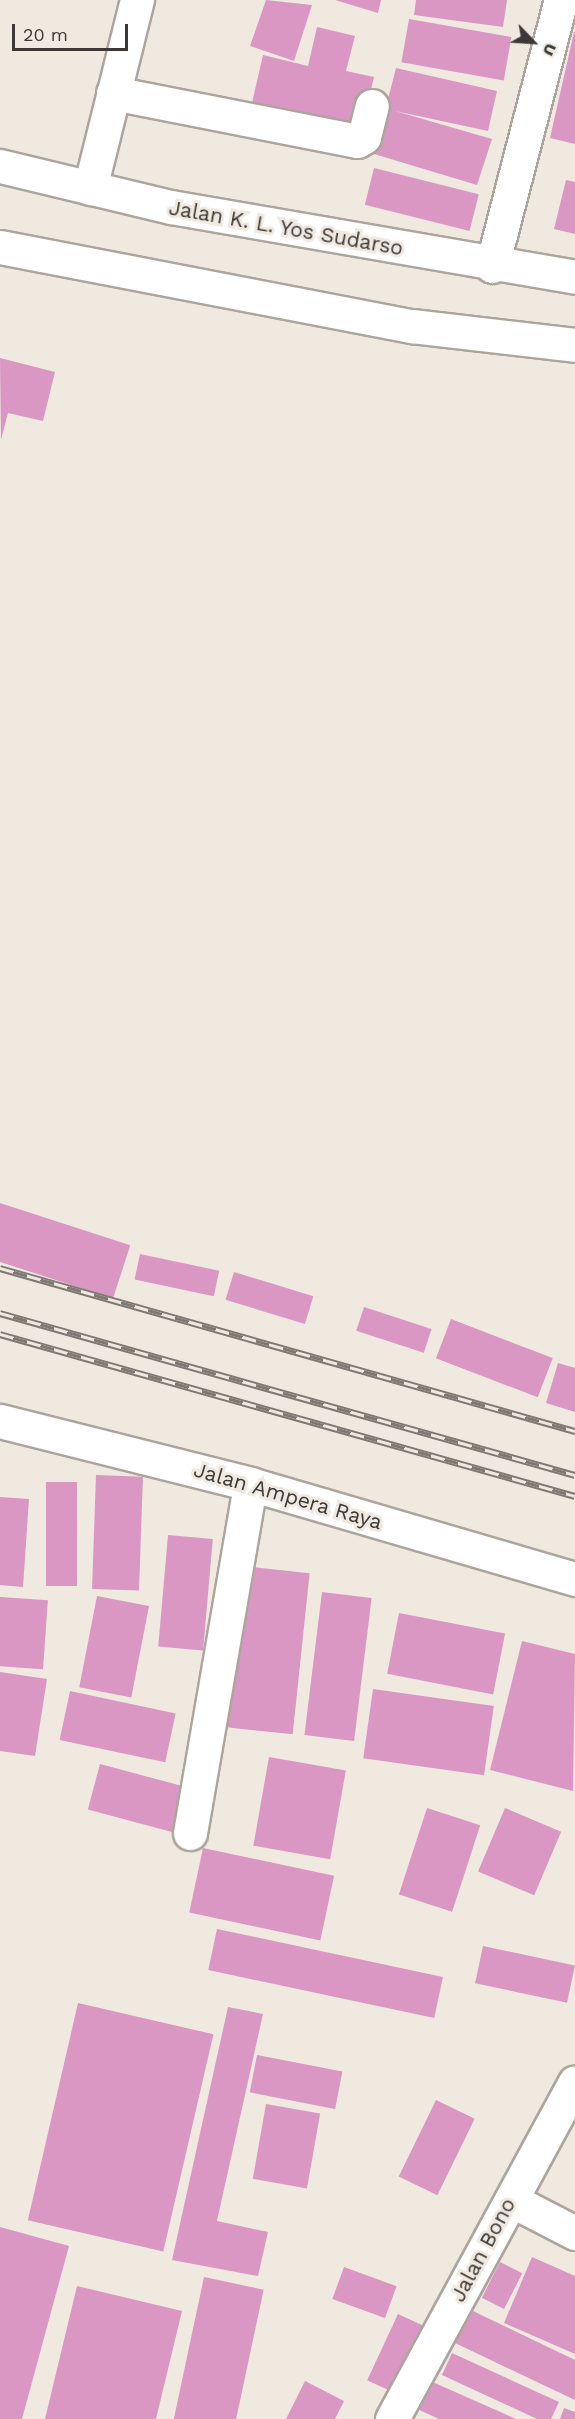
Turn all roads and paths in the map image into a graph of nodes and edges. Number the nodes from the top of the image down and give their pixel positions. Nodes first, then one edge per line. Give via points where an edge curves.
1 (137, 0) edge
2 (561, 0) edge
3 (113, 93) junction
4 (372, 106) dead end
5 (0, 166) edge
6 (90, 188) junction
7 (0, 247) edge
8 (492, 266) junction
9 (575, 278) edge
10 (575, 345) edge
11 (0, 1421) edge
12 (250, 1484) junction
13 (575, 1579) edge
14 (190, 1833) dead end
15 (575, 2082) edge
16 (511, 2200) junction
17 (575, 2233) edge
18 (392, 2419) edge

1 - 3 street
2 - 8 street
3 - 4 street via 357,141 364,137
3 - 6 street
5 - 6 street, Jalan K. L. Yos Sudarso
6 - 8 street, Jalan K. L. Yos Sudarso
7 - 10 street via 412,326
8 - 9 street, Jalan K. L. Yos Sudarso
11 - 12 street, Jalan Ampera Raya
12 - 13 street, Jalan Ampera Raya
12 - 14 street
15 - 16 street, Jalan Bono
16 - 17 street
16 - 18 street, Jalan Bono

